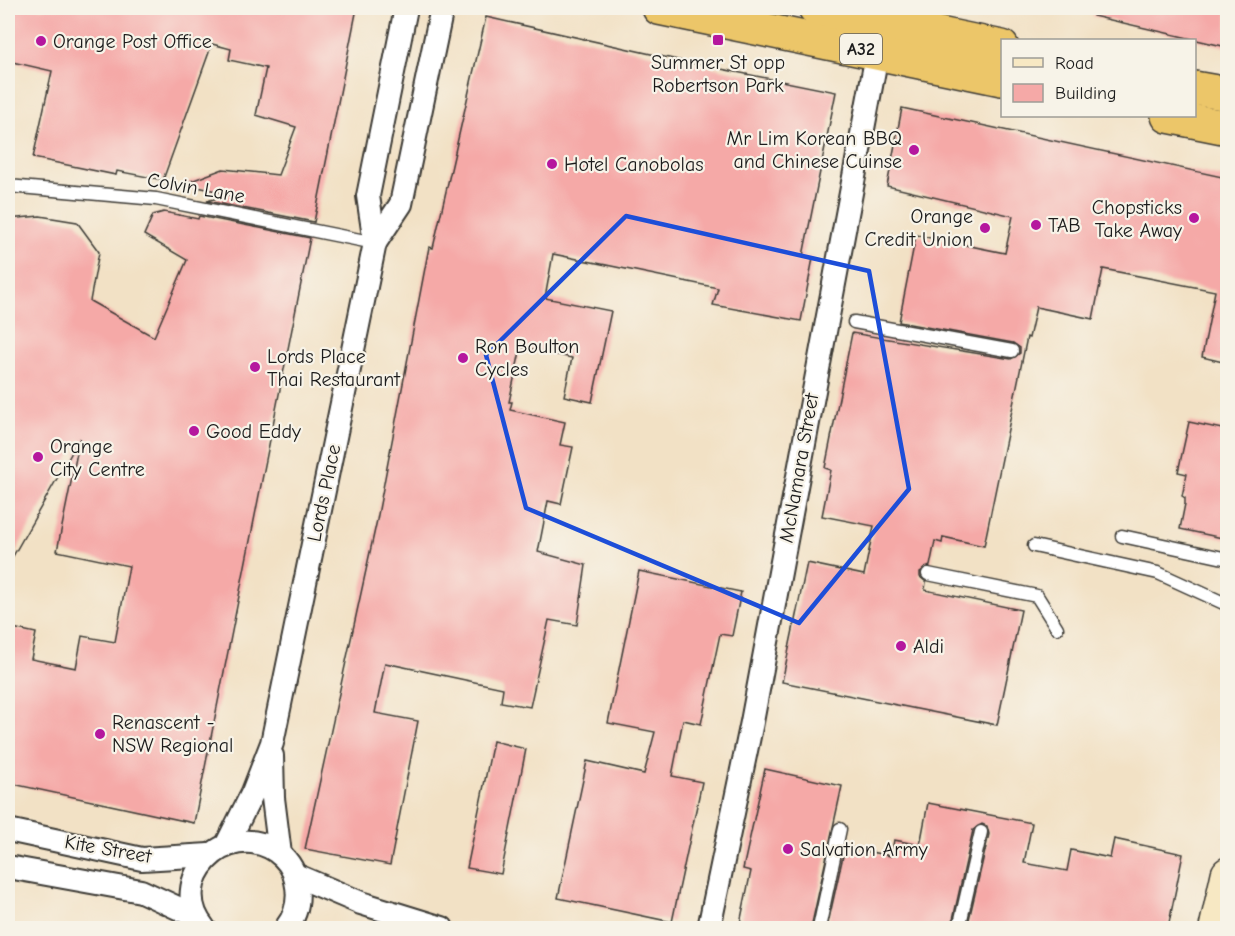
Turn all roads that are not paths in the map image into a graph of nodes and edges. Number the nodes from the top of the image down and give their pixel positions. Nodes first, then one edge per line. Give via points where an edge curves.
1 (406, 8) edge
2 (442, 8) edge
3 (659, 8) edge
4 (815, 8) edge
5 (882, 27) edge
6 (1001, 47) edge
7 (1001, 80) edge
8 (1196, 88) edge
9 (1227, 94) edge
10 (1173, 117) edge
11 (1227, 129) edge
12 (8, 186) edge
13 (375, 243) junction
14 (854, 322) dead end
15 (1012, 351) dead end
16 (1122, 536) dead end
17 (1034, 546) dead end
18 (1227, 559) edge
19 (928, 574) dead end
20 (1227, 605) edge
21 (1057, 628) dead end
22 (272, 743) junction
23 (840, 829) dead end
24 (8, 830) edge
25 (981, 832) dead end
26 (218, 850) junction
27 (280, 854) junction
28 (8, 867) edge
29 (1227, 874) edge
30 (295, 875) junction
31 (200, 922) edge
32 (286, 928) edge
33 (442, 928) edge
34 (709, 928) edge
35 (819, 928) edge
36 (959, 928) edge
37 (1216, 928) edge

1 - 13 street, Lords Place via 368,196
2 - 13 street, Lords Place via 401,204
3 - 5 highway, A32
4 - 5 highway, A32
5 - 6 highway, A32
5 - 7 highway, A32
5 - 34 street, McNamara Street via 752,722
8 - 9 highway
10 - 11 highway
12 - 13 lane, Colvin Lane via 156,199
13 - 22 street, Lords Place
14 - 15 lane
16 - 18 lane
17 - 20 lane via 1158,573
19 - 21 lane via 1037,596
22 - 26 street, Lords Place via 253,792
22 - 27 street, Lords Place
23 - 35 lane
24 - 26 street, Kite Street via 142,859
25 - 36 lane
26 - 27 street, Kite Street via 255,842
26 - 31 street, Lords Place via 199,868 193,883 191,900
27 - 30 street
28 - 31 street, Kite Street via 141,891
29 - 37 main road
30 - 32 street via 298,906
30 - 33 street via 361,903

